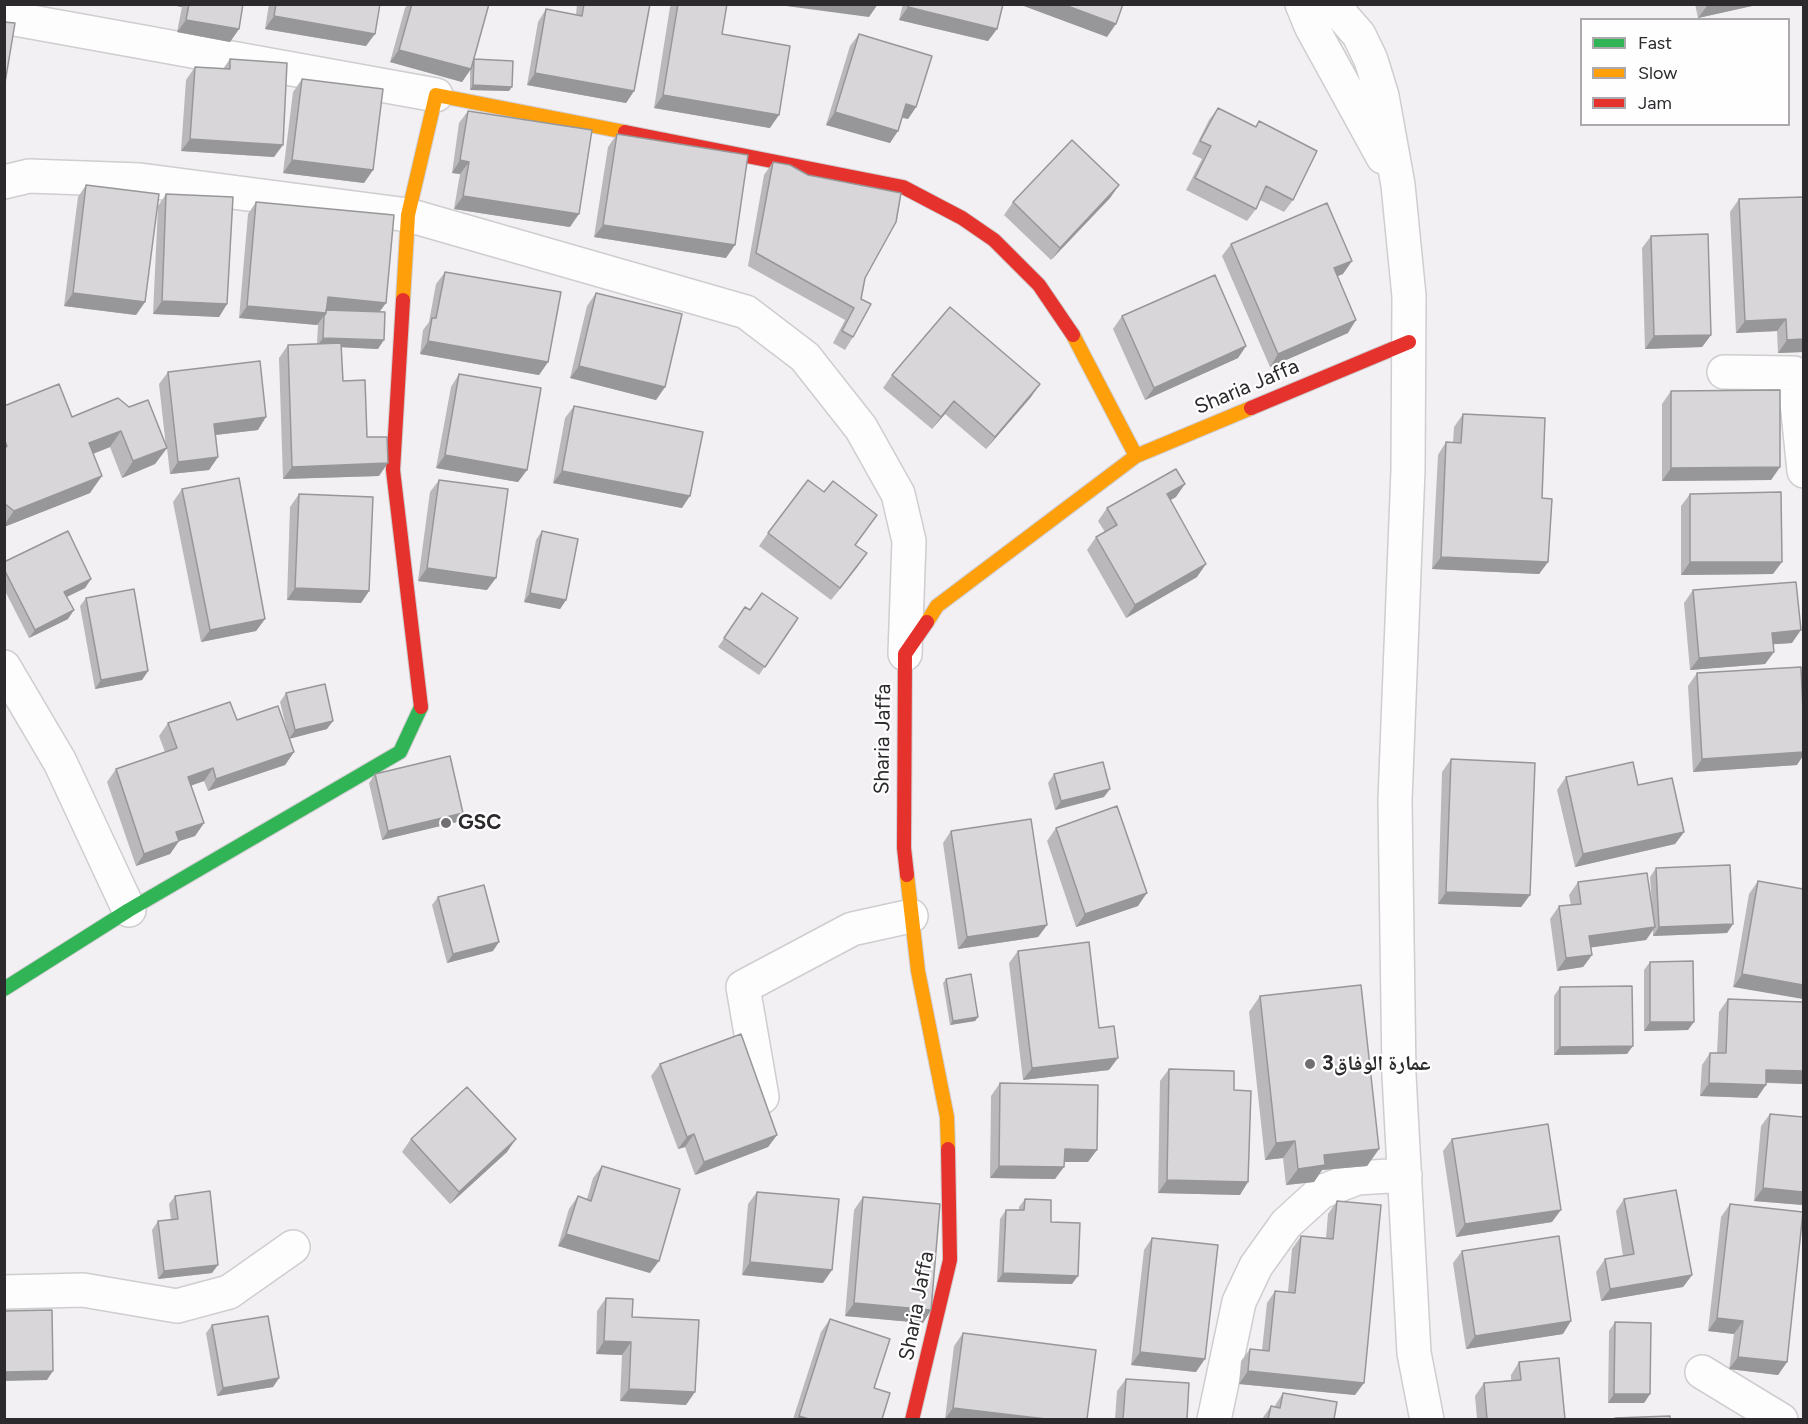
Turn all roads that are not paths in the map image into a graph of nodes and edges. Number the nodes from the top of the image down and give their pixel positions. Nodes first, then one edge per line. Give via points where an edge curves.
1 (1302, 4) edge
2 (1332, 4) edge
3 (4, 17) edge
4 (436, 95) junction
5 (4, 182) edge
6 (1398, 185) junction
7 (408, 215) junction
8 (1409, 342) junction
9 (1724, 372) dead end
10 (1136, 456) junction
11 (1803, 471) edge
12 (905, 654) junction
13 (4, 667) edge
14 (129, 910) junction
15 (911, 916) junction
16 (4, 990) edge
17 (762, 1097) edge
18 (1405, 1175) junction
19 (293, 1247) dead end
20 (4, 1292) edge
21 (1702, 1372) dead end
22 (912, 1419) edge
23 (1214, 1419) edge
24 (1427, 1419) edge
25 (1781, 1419) edge

1 - 6 street
2 - 6 street via 1359,35 1371,60 1382,96
3 - 4 street
4 - 7 street
4 - 10 street via 903,187 994,240 1040,284
5 - 7 street via 29,176 140,180
6 - 8 street via 1410,296
7 - 12 street via 746,312 805,357 861,428 898,494 909,541
7 - 14 street via 393,470 423,703 400,752
8 - 10 street, Sharia Jaffa
8 - 18 street via 1395,800 1399,1075
9 - 11 street via 1794,373
10 - 12 street, Sharia Jaffa via 937,606
12 - 15 street, Sharia Jaffa via 904,848
13 - 14 street via 60,762
14 - 16 street
15 - 17 street via 852,929 743,987
15 - 22 street, Sharia Jaffa via 947,1117 950,1260
18 - 23 street via 1357,1178 1322,1192 1286,1224 1256,1266 1239,1302
18 - 24 street via 1414,1353
19 - 20 street via 229,1292 177,1306 83,1290
21 - 25 street

